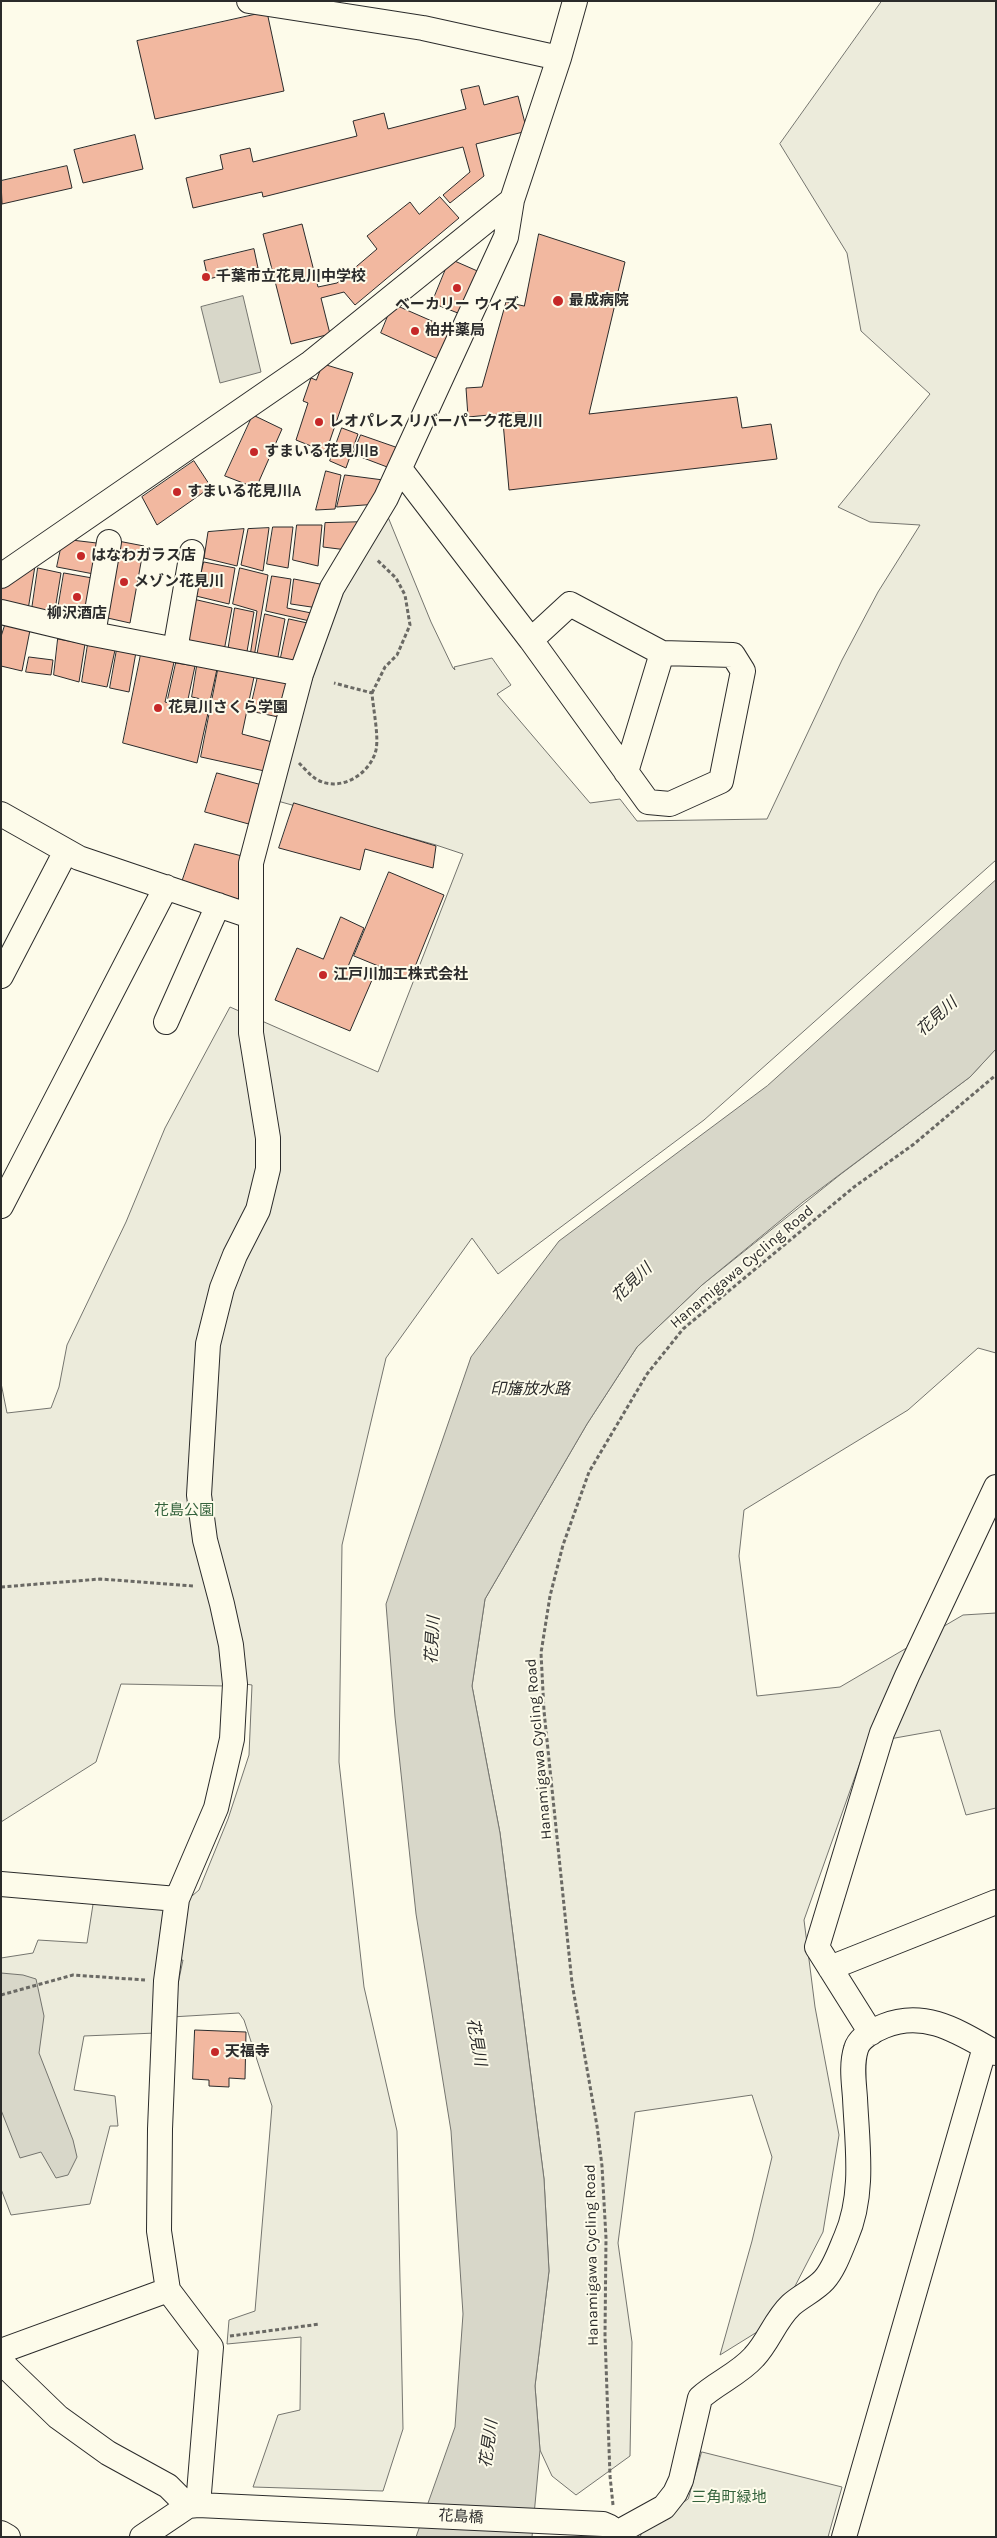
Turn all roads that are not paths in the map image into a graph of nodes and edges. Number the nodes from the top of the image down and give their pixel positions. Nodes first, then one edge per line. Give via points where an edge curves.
1 (249, 1) edge
2 (575, 1) edge
3 (559, 58) junction
4 (512, 200) junction
5 (400, 469) junction
6 (109, 542) dead end
7 (192, 552) dead end
8 (1, 576) edge
9 (1, 612) edge
10 (92, 634) junction
11 (531, 640) junction
12 (175, 650) junction
13 (662, 653) junction
14 (300, 674) junction
15 (626, 772) junction
16 (1, 814) edge
17 (66, 850) junction
18 (166, 887) junction
19 (218, 905) junction
20 (250, 916) junction
21 (1, 976) edge
22 (166, 1022) dead end
23 (1, 1206) edge
24 (996, 1487) edge
25 (1, 1884) edge
26 (177, 1899) junction
27 (996, 1902) edge
28 (830, 1968) junction
29 (871, 2033) junction
30 (990, 2050) edge
31 (168, 2290) junction
32 (1, 2351) edge
33 (1, 2362) edge
34 (193, 2505) junction
35 (610, 2527) edge
36 (1, 2533) edge
37 (8, 2537) edge
38 (142, 2537) edge
39 (844, 2537) edge

1 - 3 street via 423,28
2 - 3 street
3 - 4 street
4 - 5 street via 506,237
4 - 8 street via 309,364
5 - 11 street
5 - 14 street via 332,588
6 - 10 street
7 - 12 street
9 - 10 street
10 - 12 street
11 - 13 street via 570,604
11 - 15 street
12 - 14 street
13 - 15 street
13 - 15 street via 733,655 743,671 721,781 670,804 648,802
14 - 20 street via 251,864
16 - 17 street
17 - 18 street via 79,858
17 - 21 street
18 - 19 street
18 - 23 street
19 - 20 street
19 - 22 street
20 - 26 street via 251,1033 268,1138 268,1169 258,1210 222,1288 208,1344 199,1495 205,1540 230,1645 235,1684 232,1739 216,1808
24 - 28 street via 882,1733 817,1946
25 - 26 street
26 - 31 street via 166,1982 160,2129 159,2230
27 - 28 street
28 - 29 street
29 - 30 street via 896,2021 914,2019 934,2022 962,2033
29 - 35 street via 856,2048 853,2068 858,2177 855,2207 838,2256 824,2281 792,2304 778,2319 753,2359 700,2398 681,2480 664,2507
30 - 39 street
31 - 32 street
31 - 34 street via 211,2347
33 - 34 street via 58,2417 108,2453 168,2486
34 - 35 street, 花島橋
34 - 38 street
36 - 37 street

